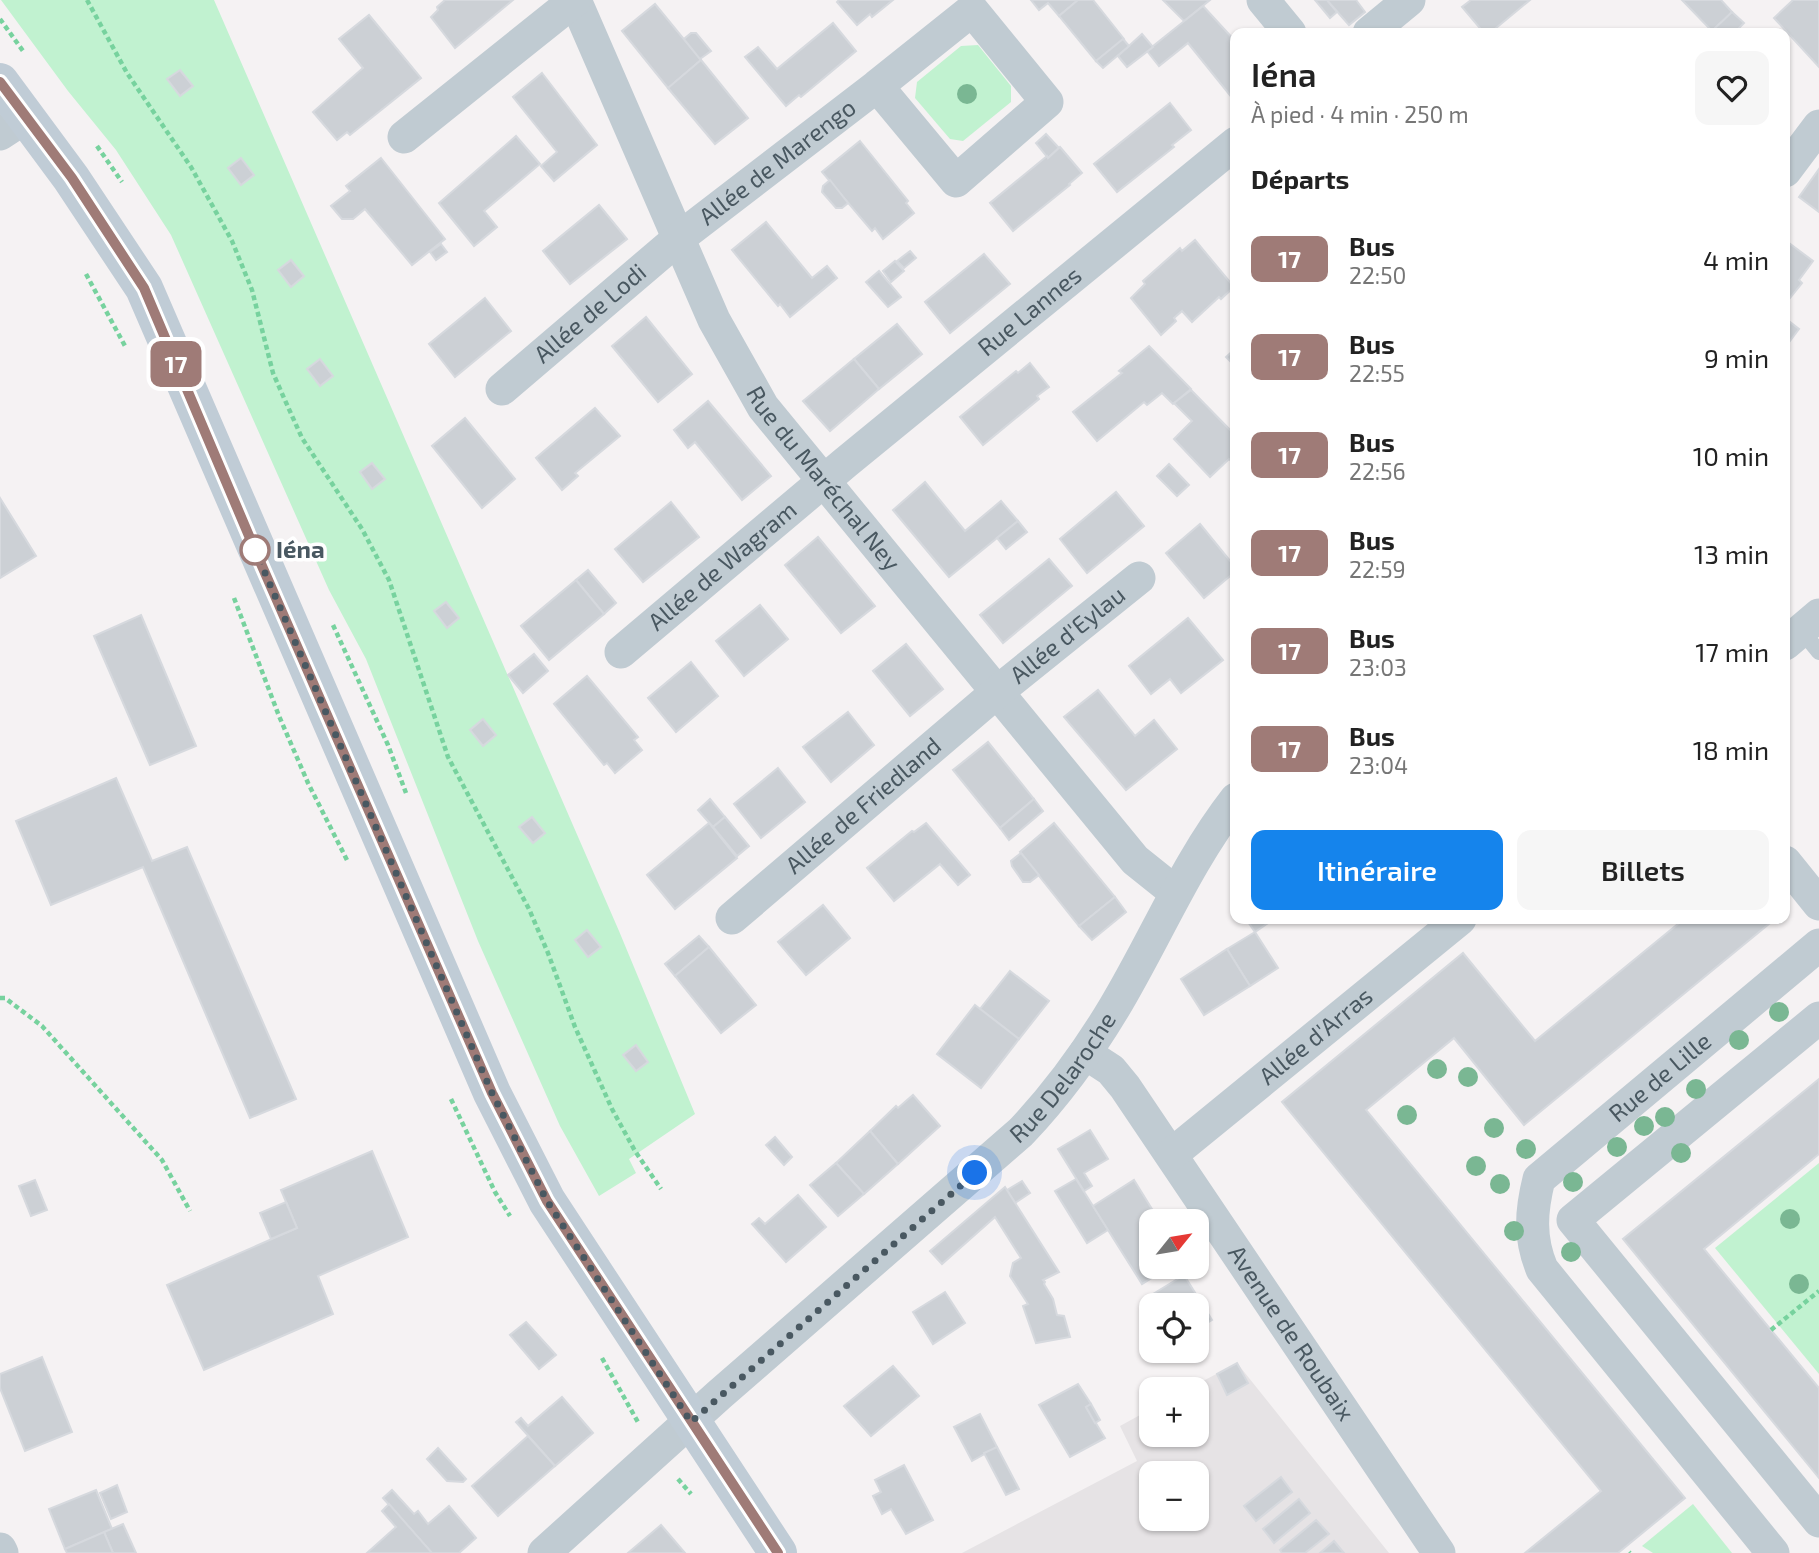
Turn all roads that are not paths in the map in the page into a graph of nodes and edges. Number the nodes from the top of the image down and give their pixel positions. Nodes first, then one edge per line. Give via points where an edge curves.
1 (575, 0) edge
2 (1263, 0) edge
3 (1409, 0) edge
4 (1286, 28) edge
5 (1375, 28) edge
6 (14, 70) edge
7 (877, 86) junction
8 (13, 125) edge
9 (1819, 127) edge
10 (404, 137) dead end
11 (1230, 148) edge
12 (1790, 165) edge
13 (679, 238) junction
14 (502, 389) dead end
15 (824, 481) junction
16 (1139, 578) dead end
17 (621, 652) dead end
18 (997, 692) junction
19 (1230, 807) edge
20 (1790, 868) edge
21 (1175, 892) junction
22 (1819, 904) edge
23 (732, 918) dead end
24 (1454, 924) edge
25 (1819, 945) edge
26 (1819, 1018) edge
27 (1085, 1053) junction
28 (1172, 1154) junction
29 (1573, 1220) junction
30 (1533, 1227) junction
31 (691, 1422) junction
32 (1819, 1521) edge
33 (544, 1553) edge
34 (778, 1553) edge
35 (1439, 1553) edge
36 (1773, 1553) edge

1 - 10 street
1 - 13 street, Rue du Maréchal Ney
2 - 4 street
3 - 5 street
6 - 8 main road
7 - 7 street, Allée de Marengo via 956,181 1047,102 972,10
7 - 13 street, Allée de Marengo
8 - 31 main road via 72,178 144,288 487,1081 547,1201
9 - 12 street
11 - 15 street, Rue Lannes
13 - 14 street, Allée de Lodi
13 - 15 street, Rue du Maréchal Ney via 714,320 764,407
15 - 17 street, Allée de Wagram
15 - 18 street, Rue du Maréchal Ney
16 - 18 street, Allée d'Eylau
18 - 21 street, Rue du Maréchal Ney via 1135,860
18 - 23 street, Allée de Friedland
19 - 21 street, Rue Delaroche
20 - 22 street
21 - 27 street, Rue Delaroche
24 - 28 street, Allée d'Arras
25 - 30 street, Rue de Lille via 1539,1179 1532,1206
26 - 29 street
27 - 28 street, Avenue de Roubaix via 1111,1070
27 - 31 street, Rue Delaroche via 1021,1132
28 - 35 street, Avenue de Roubaix
29 - 30 street
29 - 32 street
30 - 36 street, Rue de Lille via 1542,1269
31 - 33 street, Rue Delaroche
31 - 34 main road

